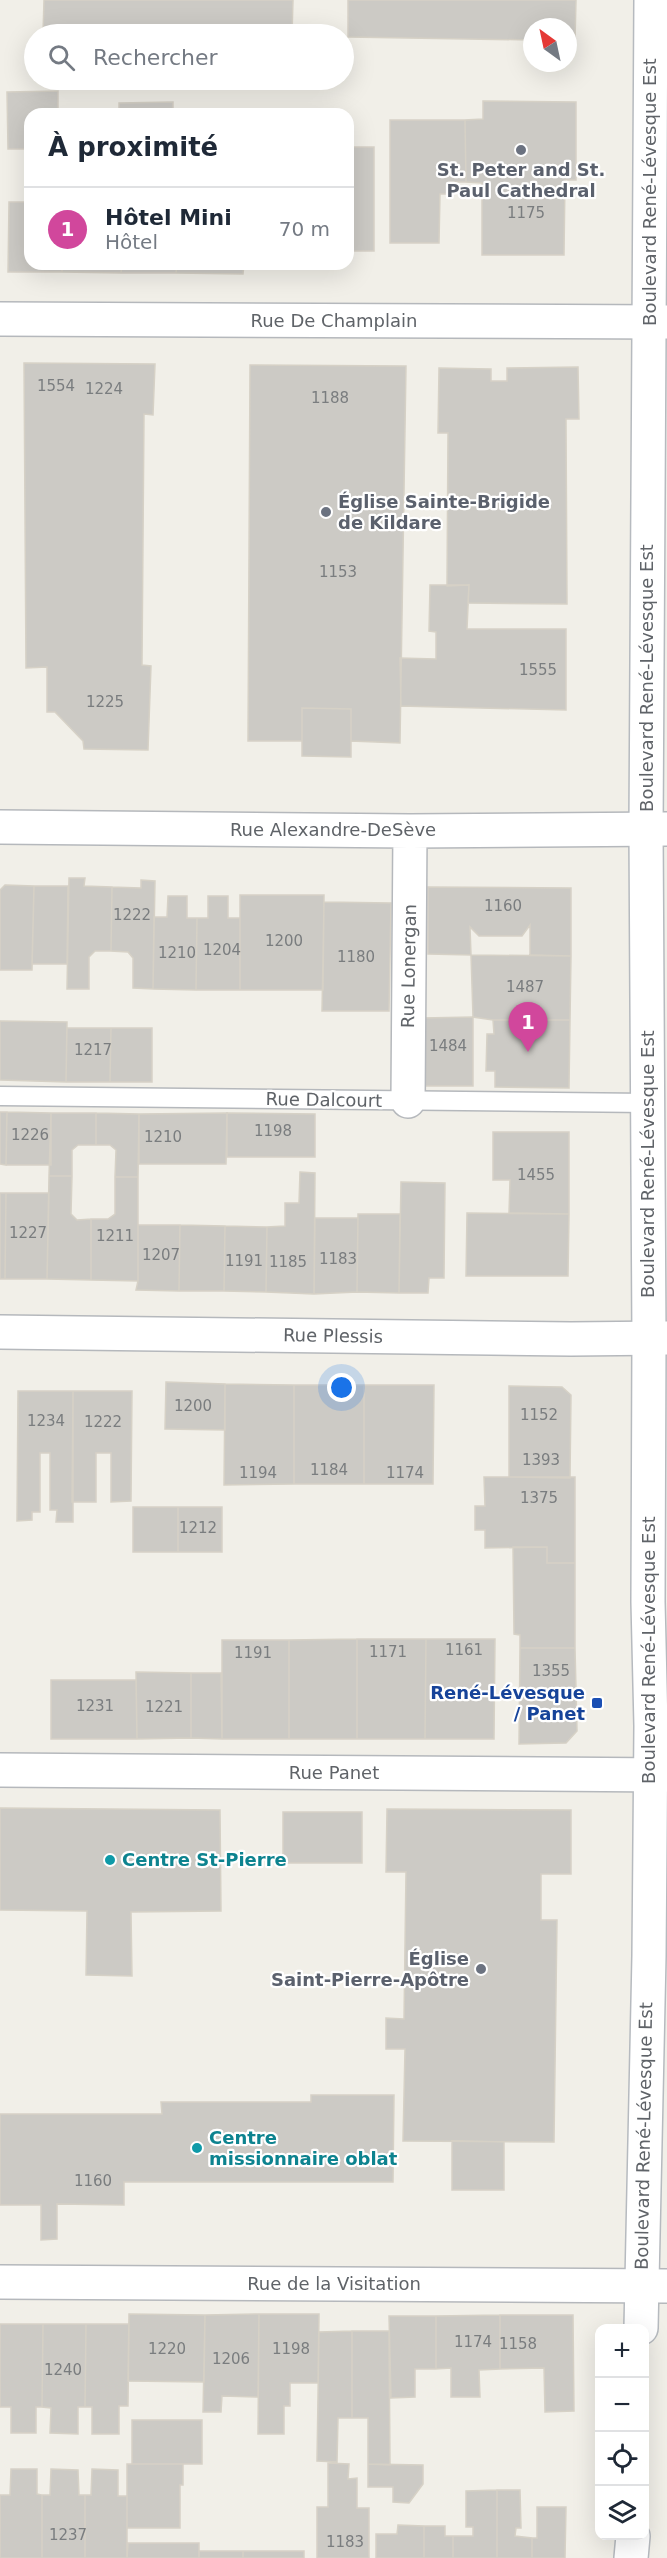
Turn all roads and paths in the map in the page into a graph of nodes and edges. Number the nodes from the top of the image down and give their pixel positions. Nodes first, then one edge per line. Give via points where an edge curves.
1 (651, 0) edge
2 (0, 319) edge
3 (658, 322) edge
4 (0, 827) edge
5 (657, 830) edge
6 (410, 831) junction
7 (0, 1096) edge
8 (408, 1101) junction
9 (648, 1103) junction
10 (0, 1332) edge
11 (658, 1338) edge
12 (0, 1770) edge
13 (659, 1775) edge
14 (0, 2282) edge
15 (654, 2286) edge
16 (642, 2324) edge
17 (633, 2540) edge
18 (631, 2558) edge

1 - 3 street, Boulevard René-Lévesque Est
2 - 3 street, Rue De Champlain
3 - 5 street, Boulevard René-Lévesque Est
4 - 6 street, Rue Alexandre-DeSève
5 - 6 street, Rue Alexandre-DeSève
5 - 9 street, Boulevard René-Lévesque Est
6 - 8 street, Rue Lonergan
7 - 8 lane, Rue Dalcourt
8 - 9 lane, Rue Dalcourt
9 - 11 street, Boulevard René-Lévesque Est
10 - 11 street, Rue Plessis
11 - 13 street, Boulevard René-Lévesque Est
12 - 13 street, Rue Panet
13 - 15 street, Boulevard René-Lévesque Est via 649,1956
14 - 15 street, Rue de la Visitation
15 - 16 street, Boulevard René-Lévesque Est
17 - 18 street

